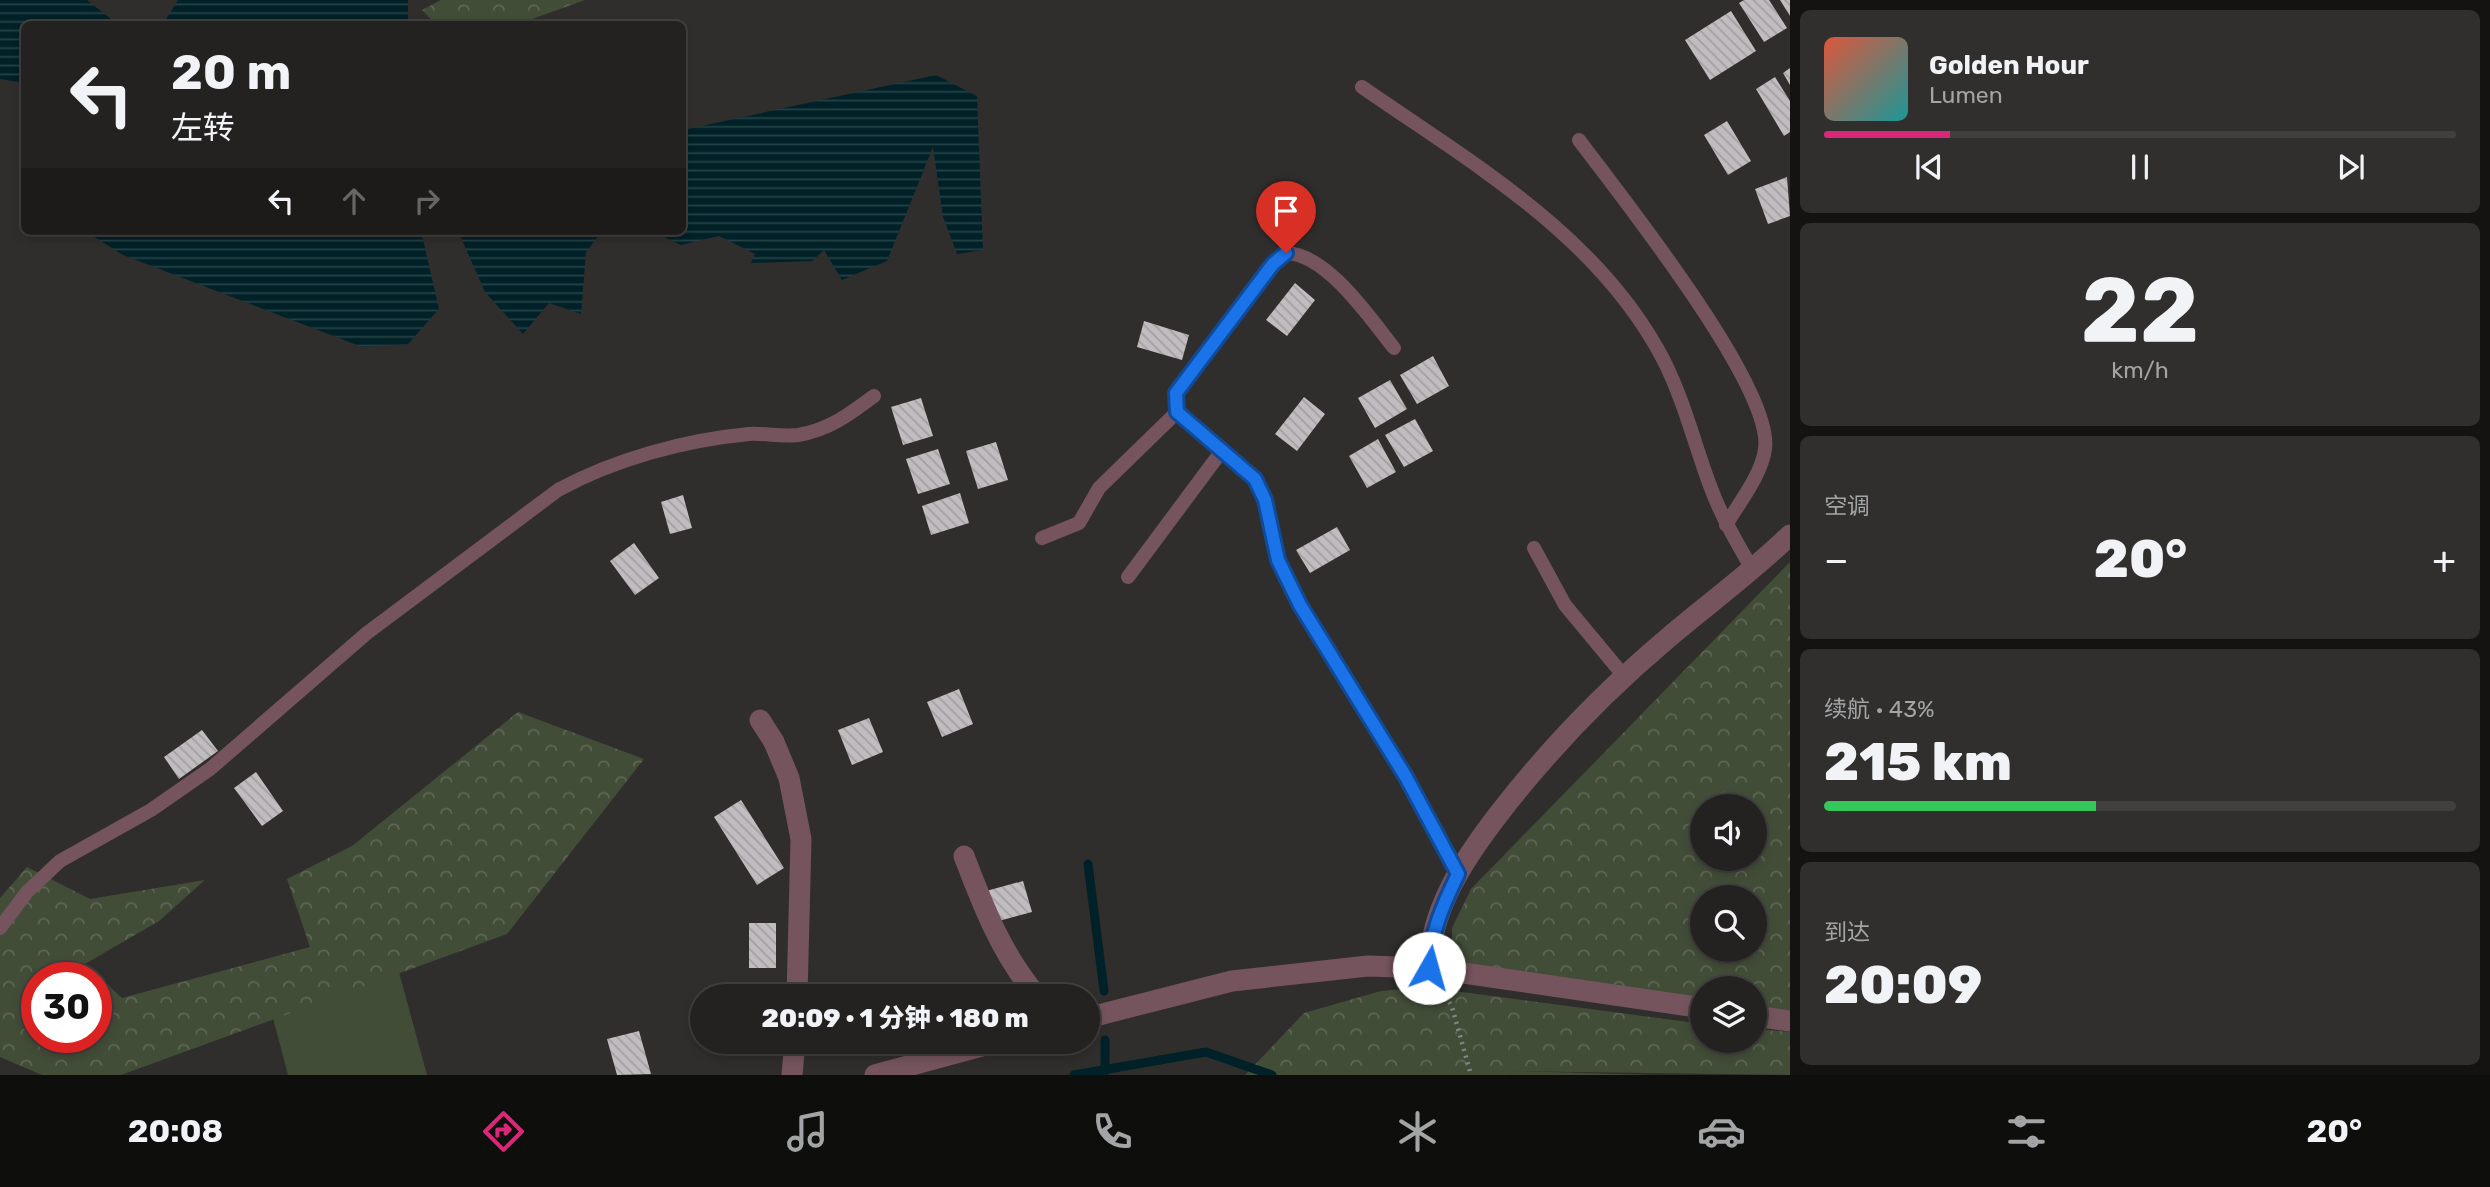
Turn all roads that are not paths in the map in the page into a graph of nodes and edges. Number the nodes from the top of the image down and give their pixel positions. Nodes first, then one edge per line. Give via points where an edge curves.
1 (1362, 87) dead end
2 (1579, 140) dead end
3 (1394, 348) dead end
4 (874, 396) dead end
5 (1177, 412) junction
6 (1222, 452) junction
7 (1727, 525) junction
8 (1790, 535) edge
9 (1042, 538) dead end
10 (1534, 548) dead end
11 (1752, 569) junction
12 (1128, 577) dead end
13 (1624, 676) junction
14 (760, 720) dead end
15 (964, 856) dead end
16 (1458, 874) junction
17 (0, 928) edge
18 (1429, 968) junction
19 (797, 984) edge
20 (1027, 984) edge
21 (1690, 1006) edge
22 (1100, 1015) edge
23 (1767, 1018) edge
24 (1790, 1021) edge
25 (793, 1054) edge
26 (952, 1054) edge
27 (792, 1075) edge
28 (875, 1075) edge

1 - 7 lane via 1526,201 1601,272 1663,360
2 - 7 lane via 1692,291 1756,406 1766,448
3 - 5 lane via 1359,303 1319,265 1297,253 1286,253 1176,393
4 - 17 lane via 831,427 797,435 750,434 660,450 558,490 367,633 210,769 151,810 60,861 27,892
5 - 6 lane
5 - 9 lane via 1099,488 1080,523
6 - 12 lane
6 - 16 lane via 1255,479 1265,500 1278,560 1300,605 1406,777
7 - 11 lane
8 - 11 street
10 - 13 lane via 1565,605
11 - 13 street
13 - 16 street via 1539,762
14 - 19 street via 789,778 801,839
15 - 20 street via 985,911
16 - 18 street via 1435,927
18 - 21 street
18 - 22 street via 1354,967 1232,981
23 - 24 street
25 - 27 street
26 - 28 street

